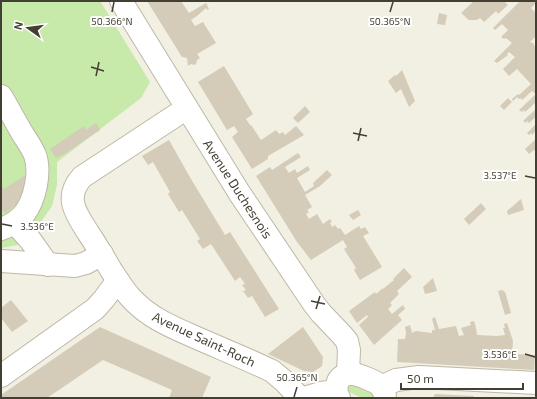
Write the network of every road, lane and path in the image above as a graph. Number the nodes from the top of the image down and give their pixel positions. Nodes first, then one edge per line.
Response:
1 (121, 1) edge
2 (1, 96) edge
3 (187, 108) junction
4 (8, 226) edge
5 (102, 254) junction
6 (1, 261) edge
7 (48, 265) junction
8 (118, 281) junction
9 (1, 376) edge
10 (536, 384) edge
11 (341, 388) edge
12 (383, 392) edge
13 (300, 398) edge
14 (304, 398) edge

1 - 3 street, Avenue Duchesnois
2 - 4 street
3 - 5 street, Avenue Saint-Roch
3 - 11 street, Avenue Duchesnois
4 - 7 street
5 - 7 street
5 - 8 street, Avenue Saint-Roch
6 - 7 street
8 - 9 street
8 - 13 street, Avenue Saint-Roch
10 - 12 street
11 - 12 street
11 - 14 street

